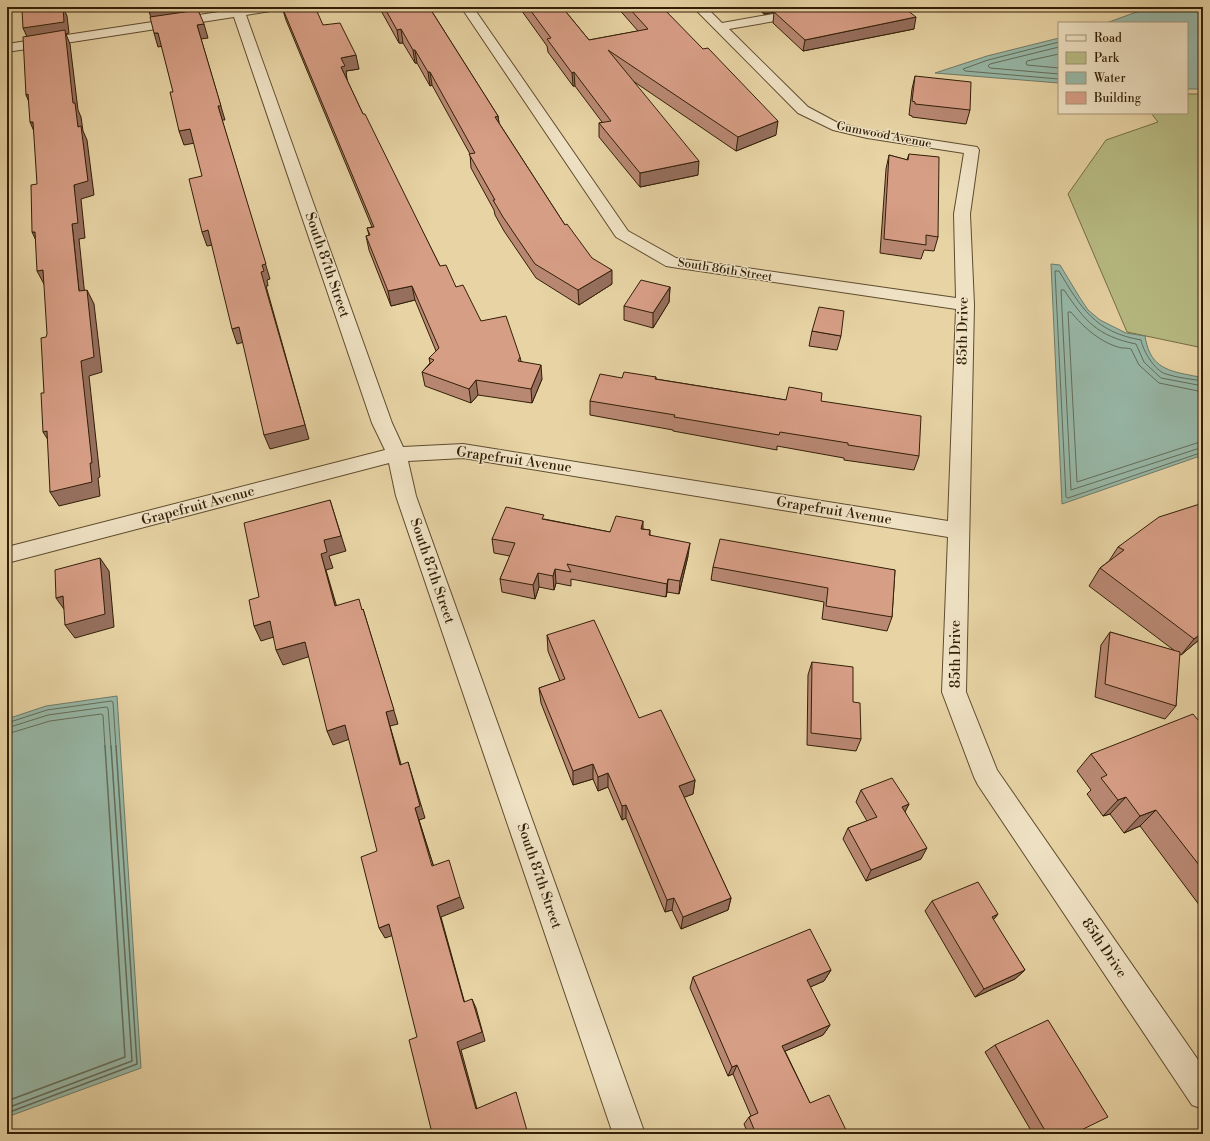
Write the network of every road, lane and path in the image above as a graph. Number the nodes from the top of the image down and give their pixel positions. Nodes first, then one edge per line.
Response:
1 (272, 7) edge
2 (466, 7) edge
3 (699, 7) edge
4 (833, 7) edge
5 (238, 10) edge
6 (721, 27) junction
7 (7, 48) edge
8 (962, 214) joint
9 (965, 305) junction
10 (397, 454) junction
11 (958, 531) junction
12 (7, 555) edge
13 (1203, 1094) edge
14 (629, 1134) edge

1 - 5 street
2 - 9 street, South 86th Street
3 - 6 street
4 - 6 street
5 - 7 street
5 - 10 street, South 87th Street
6 - 8 street, Gumwood Avenue
8 - 9 street, 85th Drive
9 - 11 street, 85th Drive
10 - 11 street, Grapefruit Avenue
10 - 12 street, Grapefruit Avenue
10 - 14 street, South 87th Street
11 - 13 street, 85th Drive

